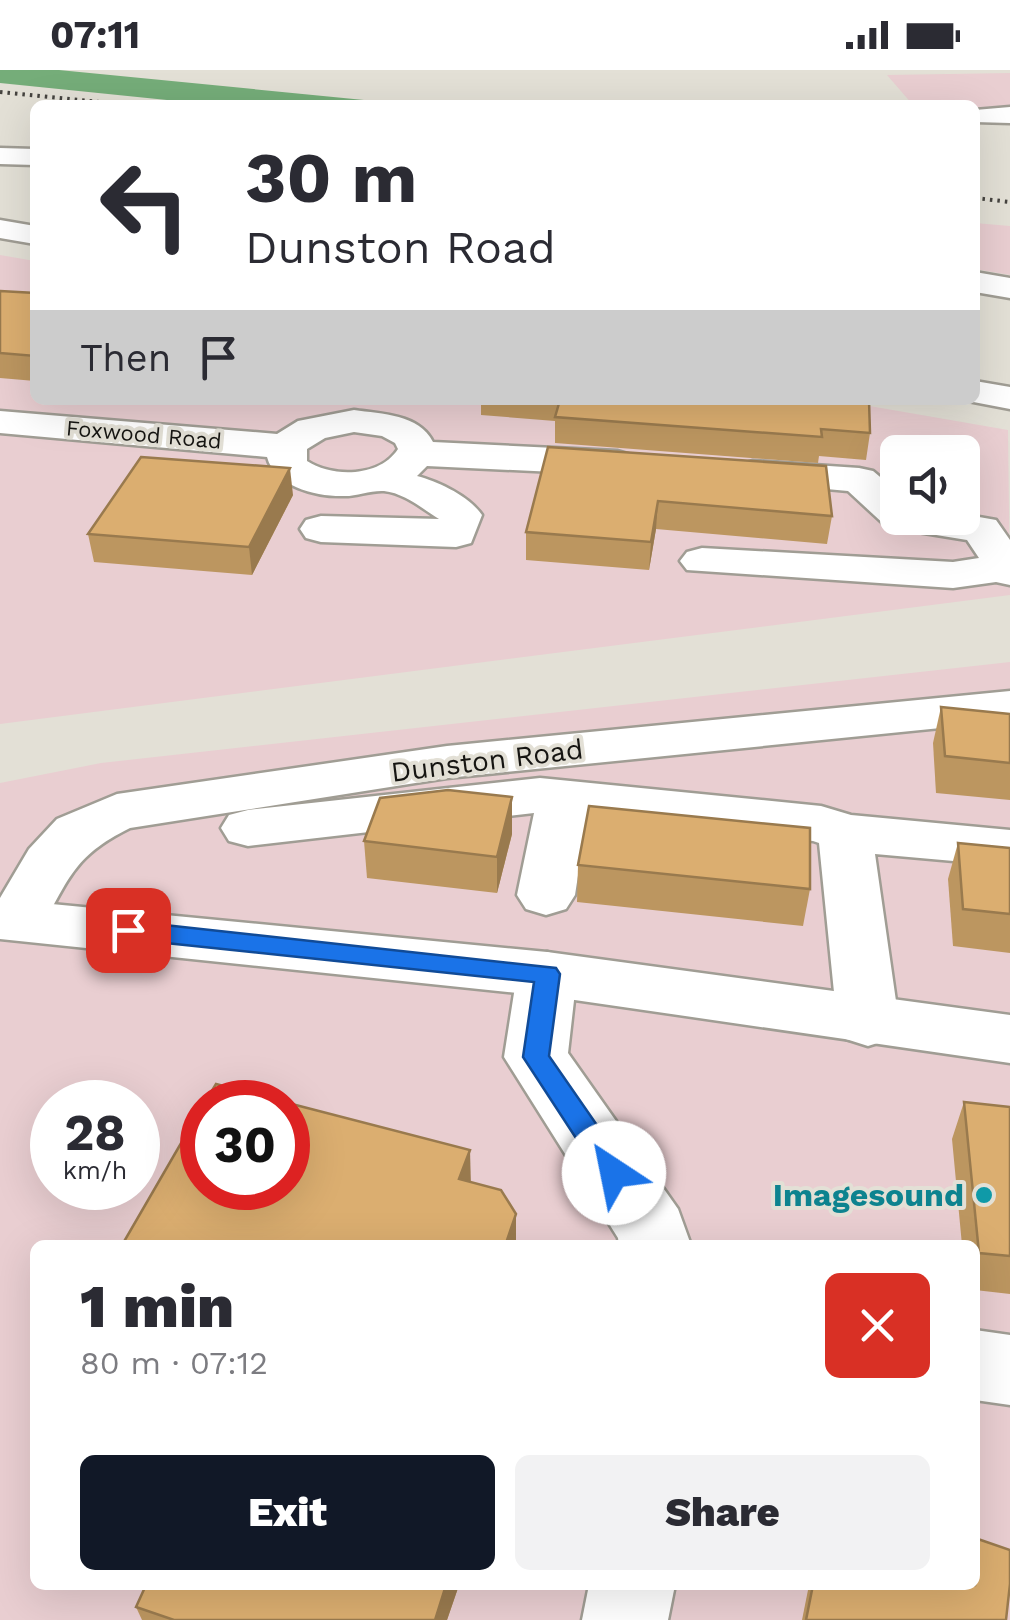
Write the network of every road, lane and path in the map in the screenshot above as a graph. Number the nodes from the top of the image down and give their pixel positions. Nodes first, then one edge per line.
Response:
1 (1010, 114) edge
2 (980, 116) dead end
3 (0, 156) edge
4 (30, 157) edge
5 (0, 204) edge
6 (30, 208) edge
7 (0, 229) edge
8 (30, 233) edge
9 (980, 283) edge
10 (1010, 288) edge
11 (980, 364) edge
12 (1010, 369) edge
13 (980, 393) edge
14 (1010, 398) edge
15 (386, 411) edge
16 (89, 428) junction
17 (6, 440) edge
18 (419, 454) junction
19 (64, 460) junction
20 (274, 460) junction
21 (664, 466) edge
22 (722, 470) edge
23 (386, 479) junction
24 (880, 498) edge
25 (980, 529) edge
26 (321, 530) dead end
27 (702, 561) dead end
28 (1008, 569) edge
29 (1010, 706) edge
30 (563, 798) junction
31 (210, 832) dead end
32 (845, 833) junction
33 (1010, 848) edge
34 (546, 895) dead end
35 (8, 919) edge
36 (547, 974) junction
37 (868, 1022) junction
38 (1010, 1039) edge
39 (655, 1240) edge
40 (980, 1366) edge
41 (1010, 1370) edge
42 (631, 1590) edge
43 (625, 1620) edge

1 - 2 main road
3 - 4 main road
5 - 6 main road
7 - 8 main road
9 - 10 main road
11 - 12 main road
13 - 14 main road
15 - 18 main road
15 - 20 main road
16 - 17 main road, Foxwood Road
16 - 19 main road
16 - 20 main road, Foxwood Road
17 - 19 main road
18 - 21 main road
18 - 23 main road
19 - 20 main road
20 - 23 main road
22 - 24 main road
23 - 26 main road
25 - 28 main road
27 - 28 main road
29 - 35 main road, Dunston Road
30 - 31 main road
30 - 32 main road
30 - 34 main road
32 - 33 main road
32 - 37 main road
35 - 36 main road, Dunston Road
36 - 37 main road, Dunston Road
36 - 39 main road
37 - 38 main road, Dunston Road
40 - 41 main road
42 - 43 main road

